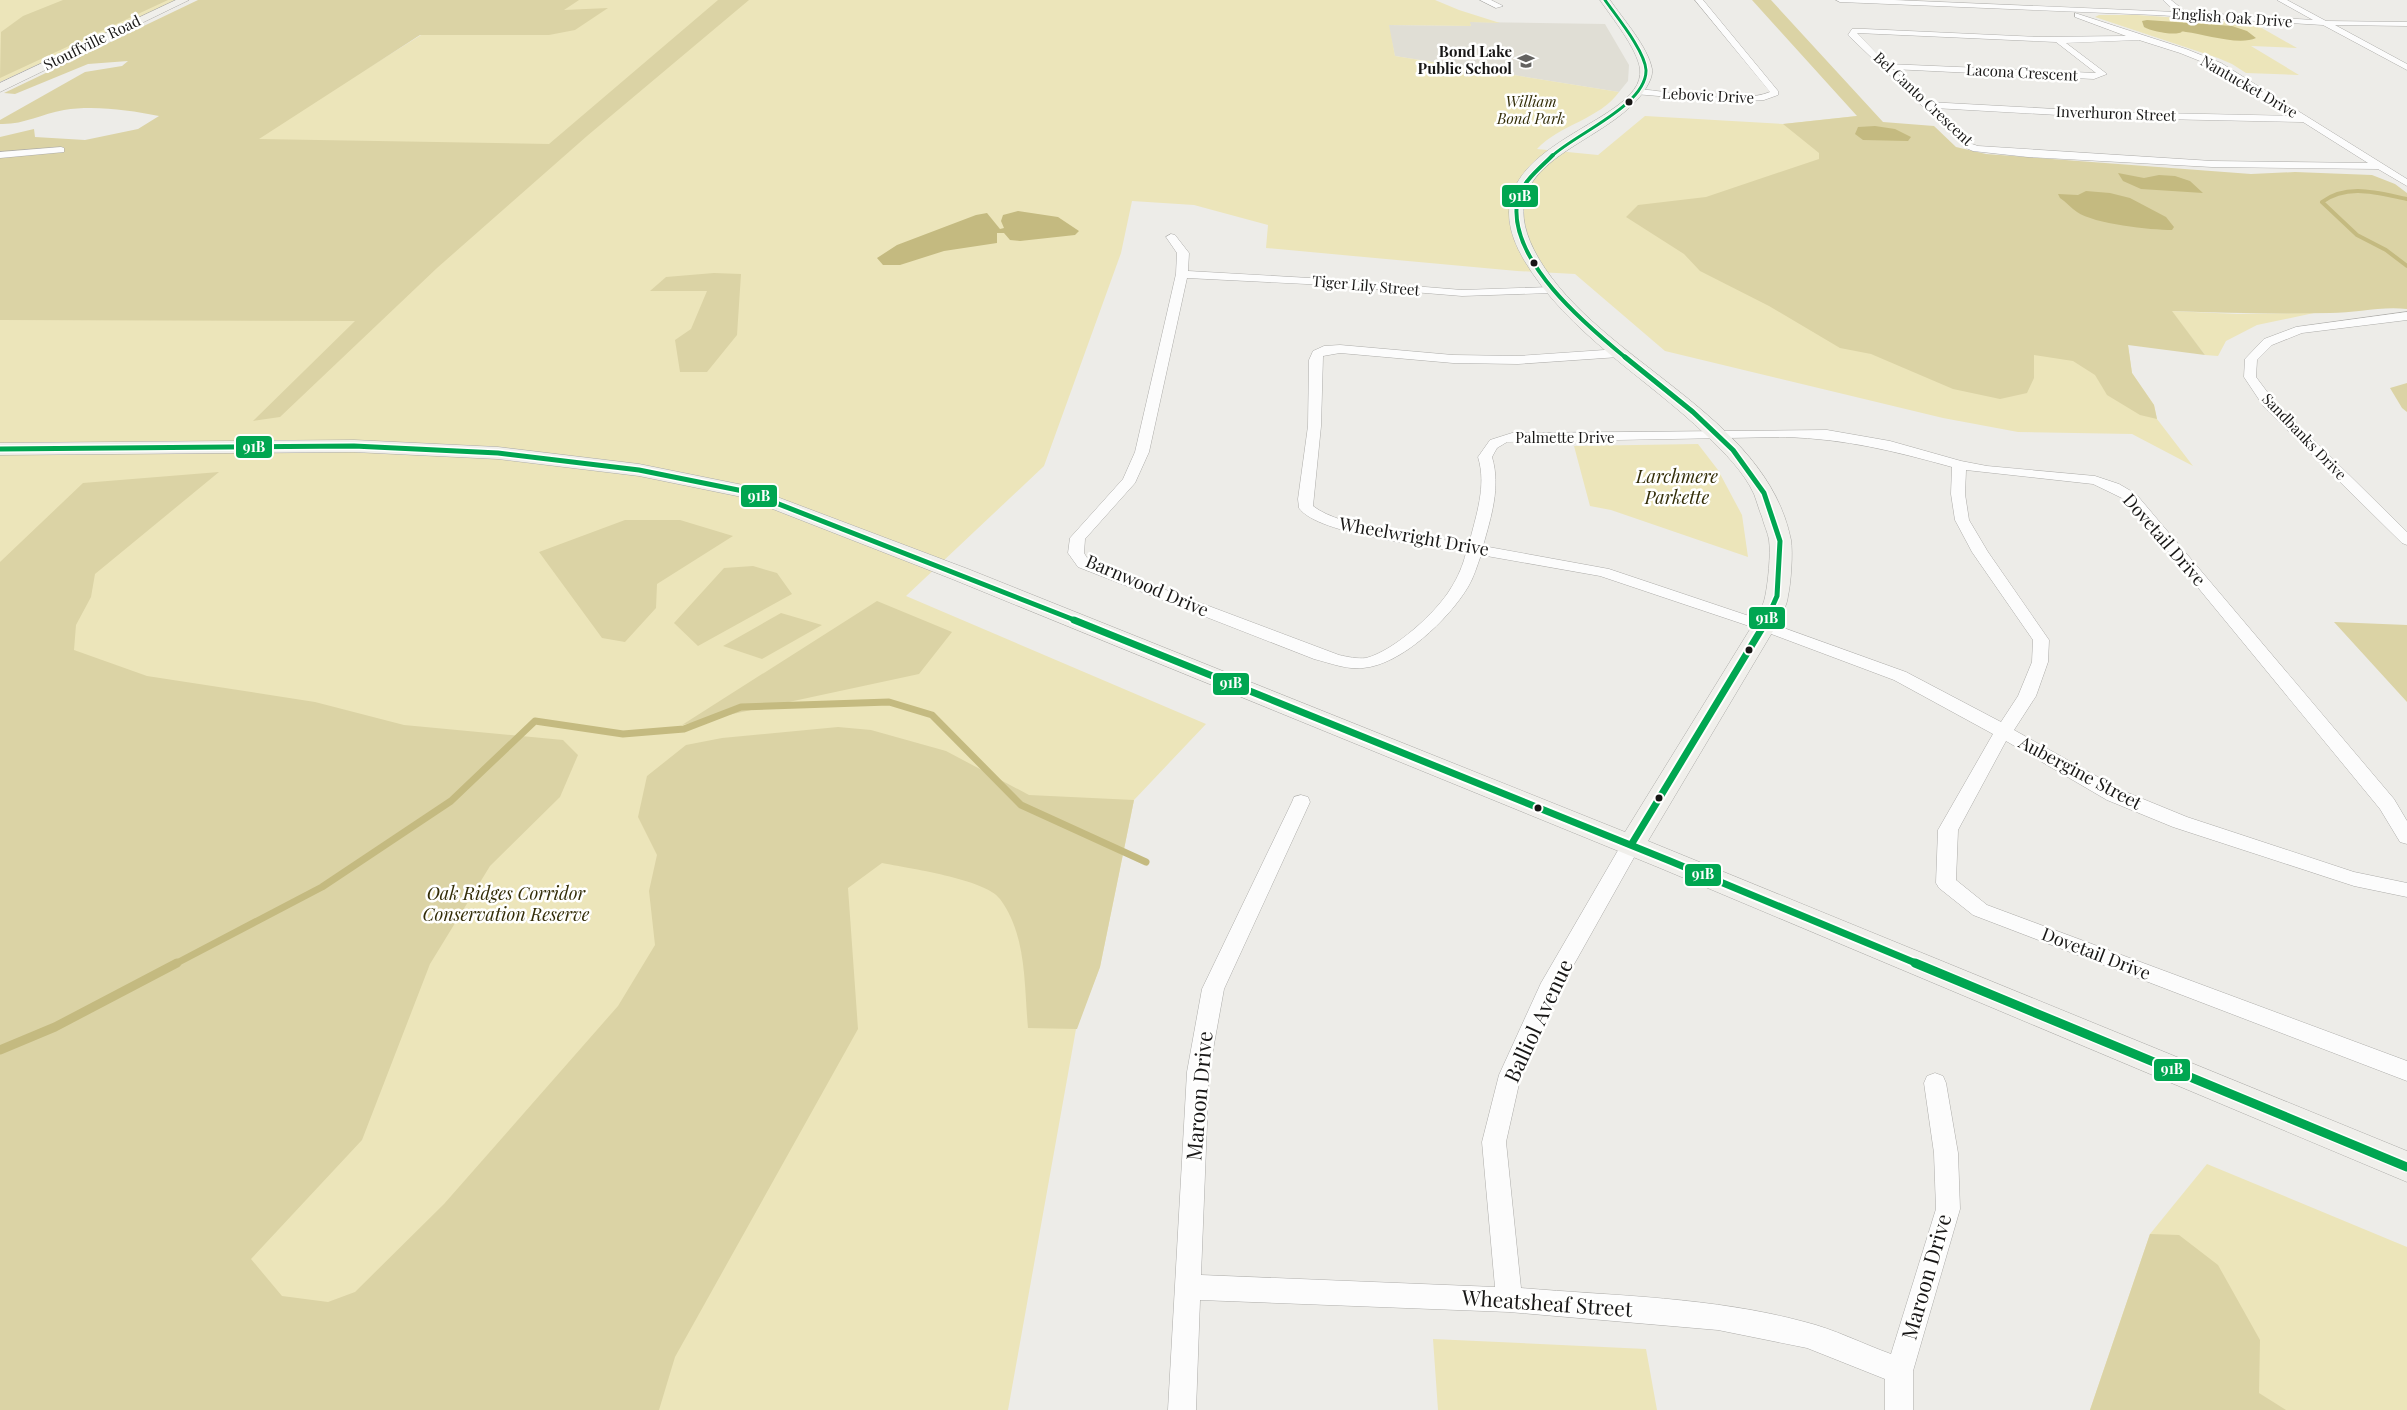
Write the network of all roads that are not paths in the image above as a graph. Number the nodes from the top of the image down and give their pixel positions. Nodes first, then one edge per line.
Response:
1 (184, 0) edge
2 (1484, 0) edge
3 (1605, 0) edge
4 (1699, 0) edge
5 (1840, 0) edge
6 (2054, 0) edge
7 (2167, 0) edge
8 (2281, 0) edge
9 (1942, 2) edge
10 (1499, 6) dead end
11 (2070, 10) junction
12 (2184, 15) junction
13 (2325, 23) junction
14 (2407, 24) edge
15 (2141, 38) junction
16 (2060, 41) junction
17 (1887, 66) junction
18 (2407, 66) edge
19 (0, 88) edge
20 (1638, 92) junction
21 (1927, 105) junction
22 (2304, 119) junction
23 (61, 150) dead end
24 (0, 155) edge
25 (2380, 166) junction
26 (2407, 183) edge
27 (1171, 237) dead end
28 (1182, 274) junction
29 (1550, 290) junction
30 (2407, 316) edge
31 (1619, 353) junction
32 (1720, 435) junction
33 (0, 449) edge
34 (1959, 465) junction
35 (2407, 540) edge
36 (1474, 548) junction
37 (1764, 626) junction
38 (2002, 732) junction
39 (1301, 802) dead end
40 (2407, 837) edge
41 (1631, 845) junction
42 (2407, 890) edge
43 (2407, 1071) edge
44 (1935, 1083) dead end
45 (2407, 1167) edge
46 (1188, 1287) junction
47 (1509, 1300) junction
48 (1899, 1371) junction
49 (1182, 1410) edge
50 (1899, 1410) edge

1 - 19 main road, Stouffville Road
2 - 10 street
3 - 20 main road
4 - 20 street, Lebovic Drive
5 - 9 street, English Oak Drive
6 - 11 street, Nantucket Drive
7 - 12 street
8 - 13 street
9 - 11 street, English Oak Drive
11 - 12 street, English Oak Drive
11 - 15 street, Nantucket Drive
12 - 13 street, English Oak Drive
13 - 14 street, English Oak Drive
13 - 18 street
15 - 16 street, Bel Canto Crescent
15 - 22 street, Nantucket Drive
16 - 17 street, Bel Canto Crescent
16 - 17 street, Lacona Crescent
17 - 21 street, Bel Canto Crescent
20 - 29 main road
21 - 22 street, Inverhuron Street
21 - 25 street, Bel Canto Crescent
22 - 25 street, Nantucket Drive
23 - 24 street
25 - 26 street, Nantucket Drive
27 - 28 street, Barnwood Drive
28 - 29 street, Tiger Lily Street
28 - 36 street, Barnwood Drive
29 - 31 main road
30 - 35 street, Sandbanks Drive
31 - 32 main road
31 - 36 street, Wheelwright Drive
32 - 34 street, Dovetail Drive
32 - 36 street, Palmette Drive
32 - 37 main road
33 - 41 main road
34 - 38 street
34 - 40 street, Dovetail Drive
36 - 37 street, Wheelwright Drive
37 - 38 street, Aubergine Street
37 - 41 main road
38 - 42 street, Aubergine Street
38 - 43 street, Dovetail Drive
39 - 46 street, Maroon Drive
41 - 45 main road
41 - 47 street, Balliol Avenue
44 - 48 street, Maroon Drive
46 - 47 street, Wheatsheaf Street
46 - 49 street, Maroon Drive
47 - 48 street, Wheatsheaf Street
48 - 50 street, Maroon Drive

